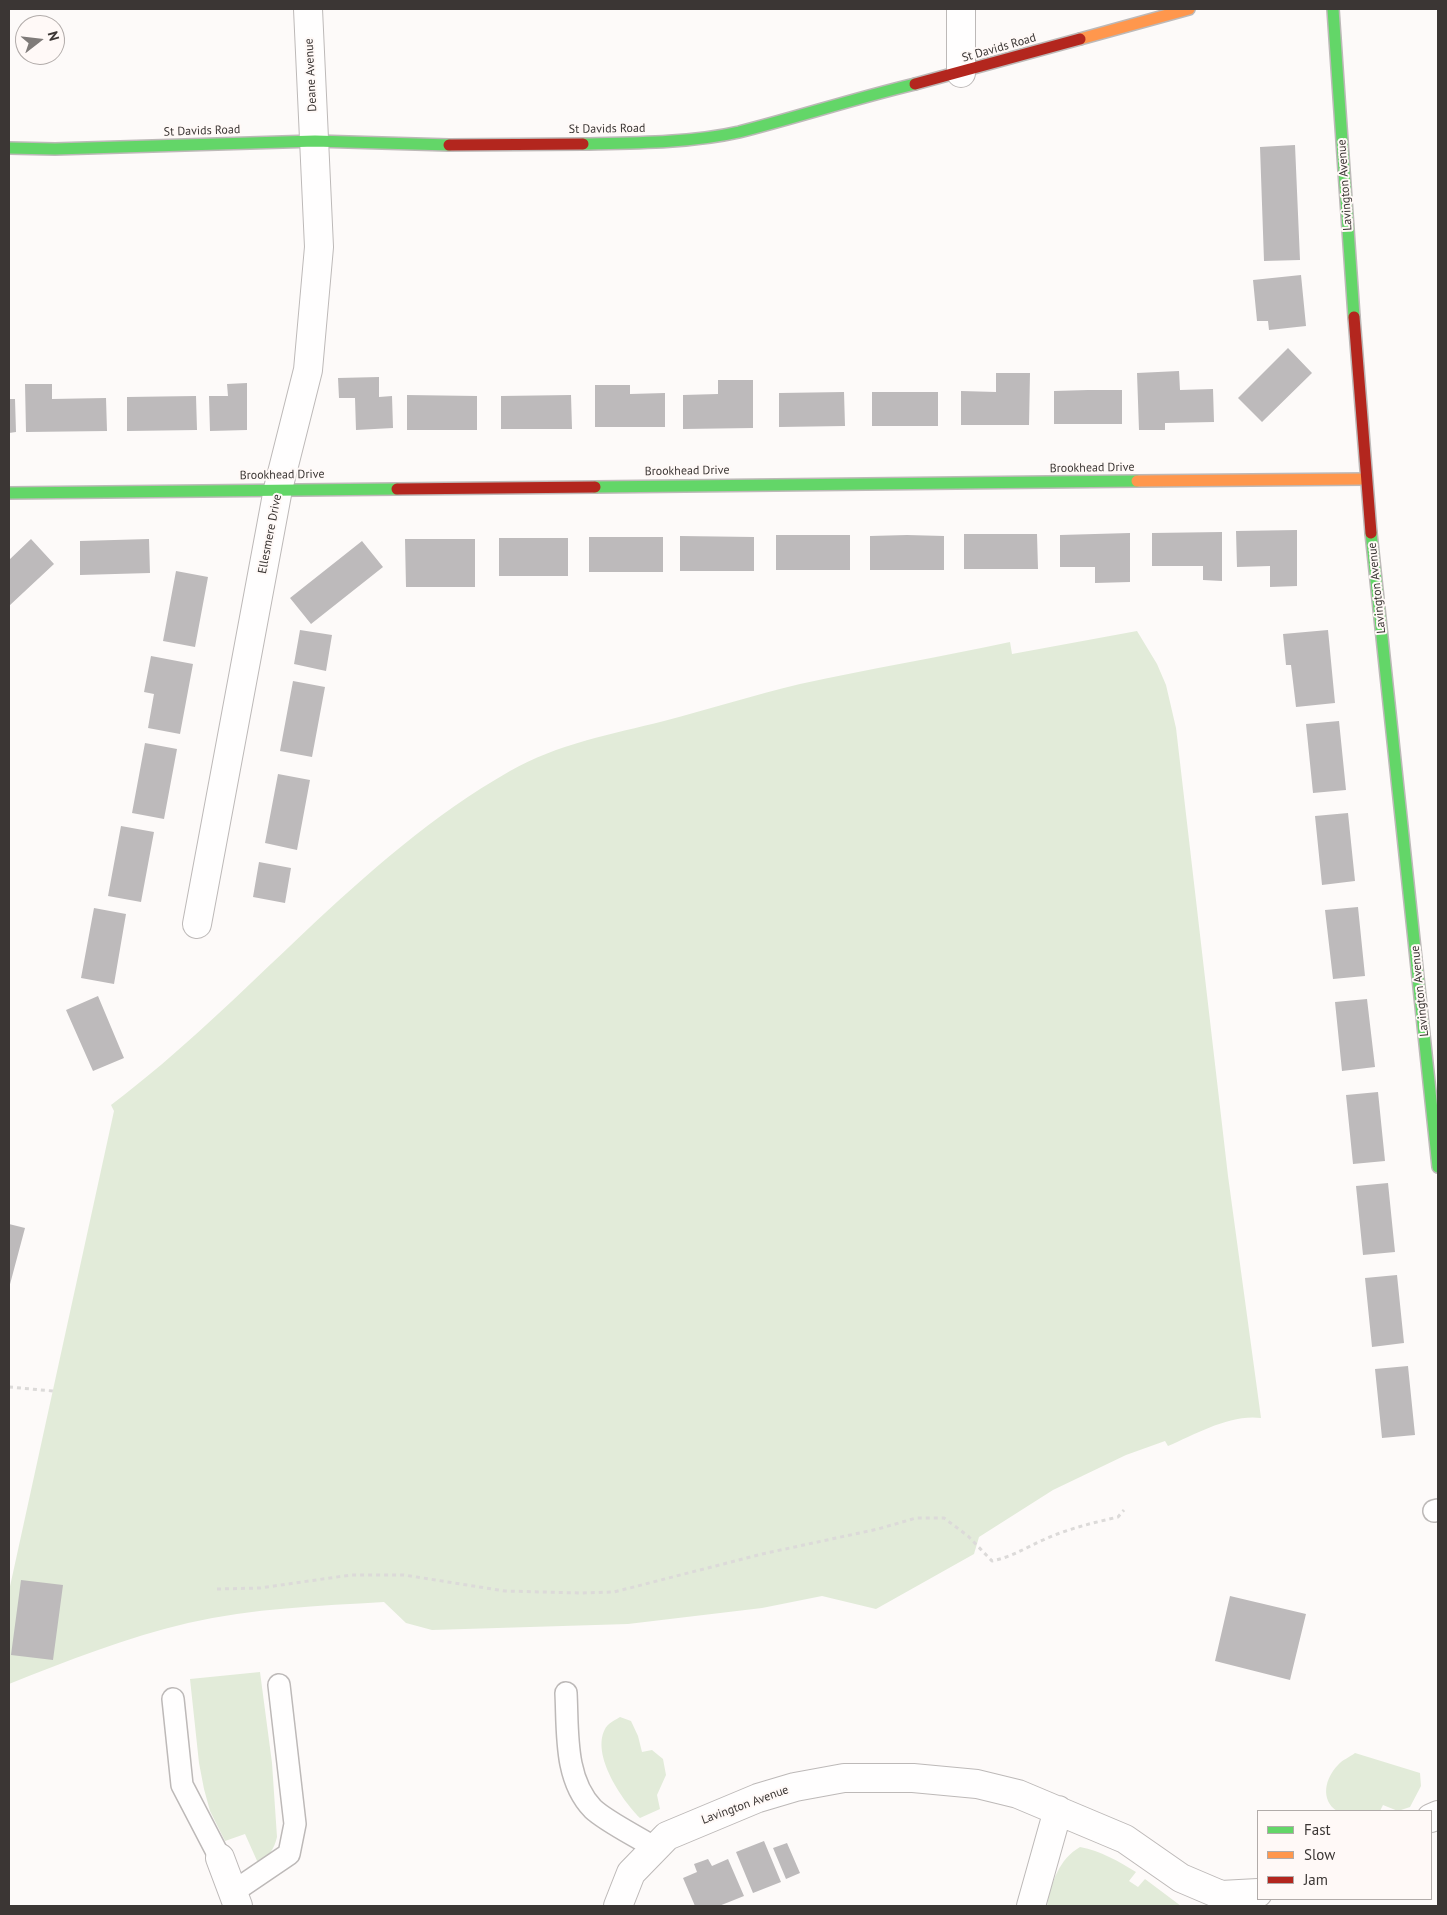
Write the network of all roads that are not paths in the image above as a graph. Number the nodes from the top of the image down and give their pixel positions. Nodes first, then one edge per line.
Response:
1 (308, 9) edge
2 (960, 9) edge
3 (1189, 9) edge
4 (1333, 9) edge
5 (961, 73) junction
6 (315, 141) junction
7 (9, 148) edge
8 (1365, 479) junction
9 (278, 489) junction
10 (9, 493) edge
11 (197, 924) dead end
12 (1438, 1166) edge
13 (279, 1685) dead end
14 (566, 1693) dead end
15 (173, 1699) dead end
16 (1058, 1810) junction
17 (655, 1848) junction
18 (220, 1858) joint
19 (1257, 1893) edge
20 (235, 1899) edge
21 (618, 1906) edge
22 (1031, 1906) edge

1 - 6 street, Deane Avenue
2 - 5 street
3 - 5 street, St Davids Road
4 - 8 street, Lavington Avenue
5 - 6 street, St Davids Road
6 - 7 street, St Davids Road
6 - 9 street, Ellesmere Drive
8 - 9 street, Brookhead Drive
8 - 12 street, Lavington Avenue
9 - 10 street, Brookhead Drive
9 - 11 street, Ellesmere Drive
13 - 20 lane
14 - 17 lane
15 - 18 lane
16 - 17 street, Lavington Avenue
16 - 19 street, Lavington Avenue
16 - 22 street
17 - 21 street, Lavington Avenue
18 - 20 street

